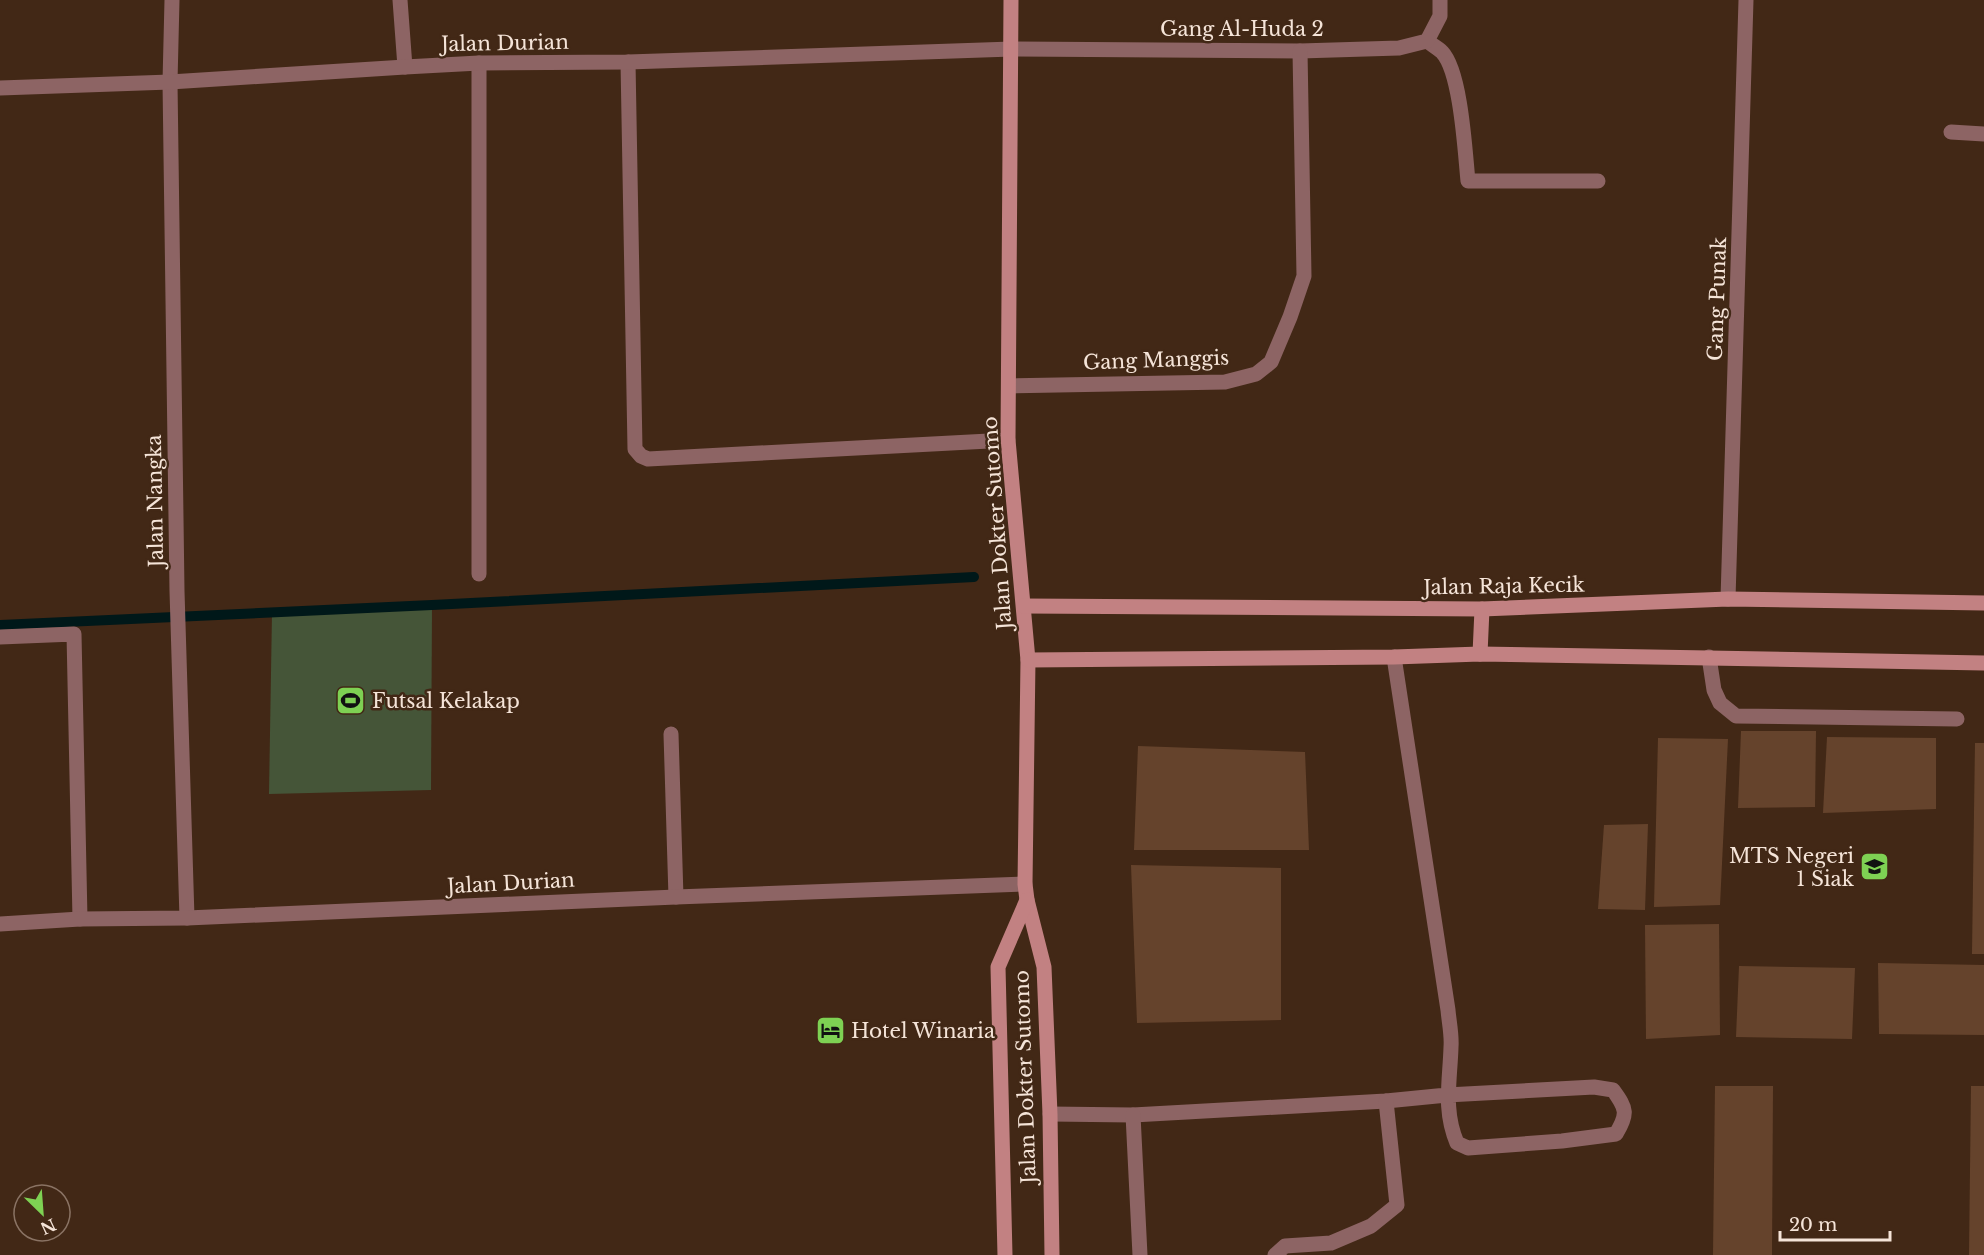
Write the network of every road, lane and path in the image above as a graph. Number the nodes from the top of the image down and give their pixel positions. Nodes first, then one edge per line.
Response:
1 (172, 0) edge
2 (400, 0) edge
3 (1011, 0) edge
4 (1440, 0) edge
5 (1746, 0) edge
6 (1427, 41) junction
7 (1012, 49) junction
8 (1300, 51) junction
9 (628, 62) junction
10 (479, 63) junction
11 (405, 66) junction
12 (170, 82) junction
13 (0, 88) edge
14 (1951, 132) dead end
15 (1984, 134) edge
16 (1598, 181) dead end
17 (1009, 386) junction
18 (1008, 440) junction
19 (479, 574) dead end
20 (1728, 599) junction
21 (1984, 603) edge
22 (1024, 606) junction
23 (1482, 609) junction
24 (0, 637) edge
25 (1480, 654) junction
26 (1394, 657) junction
27 (1709, 657) junction
28 (1028, 660) junction
29 (1984, 663) edge
30 (1957, 719) dead end
31 (671, 734) dead end
32 (1025, 884) junction
33 (676, 897) junction
34 (1027, 900) junction
35 (187, 918) junction
36 (80, 919) junction
37 (0, 924) edge
38 (1447, 1095) junction
39 (1386, 1101) junction
40 (1050, 1114) junction
41 (1133, 1114) junction
42 (1005, 1255) edge
43 (1052, 1255) edge
44 (1140, 1255) edge
45 (1275, 1255) edge

1 - 12 street, Jalan Nangka
2 - 11 street
3 - 7 main road, Jalan Dokter Sutomo
4 - 6 street
5 - 20 street, Gang Punak
6 - 8 street, Gang Al-Huda 2
6 - 16 street
7 - 8 street, Gang Al-Huda 2
7 - 9 street, Jalan Durian
7 - 17 main road, Jalan Dokter Sutomo
8 - 17 street, Gang Manggis
9 - 10 street, Jalan Durian
9 - 18 street
10 - 11 street, Jalan Durian
10 - 19 street
11 - 12 street, Jalan Durian
12 - 13 street, Jalan Durian
12 - 35 street, Jalan Nangka
14 - 15 street
17 - 18 main road, Jalan Dokter Sutomo
18 - 22 main road, Jalan Dokter Sutomo
20 - 21 main road, Jalan Raja Kecik
20 - 23 main road, Jalan Raja Kecik
22 - 23 main road, Jalan Raja Kecik
22 - 28 main road, Jalan Dokter Sutomo
23 - 25 main road
24 - 36 street
25 - 26 main road
25 - 27 main road
26 - 28 main road
26 - 38 street
27 - 29 main road
27 - 30 street
28 - 32 main road, Jalan Dokter Sutomo
31 - 33 street
32 - 33 street, Jalan Durian
32 - 34 main road, Jalan Dokter Sutomo
33 - 35 street, Jalan Durian
34 - 40 main road, Jalan Dokter Sutomo
34 - 42 main road, Jalan Dokter Sutomo
35 - 36 street, Jalan Durian
36 - 37 street, Jalan Durian
38 - 38 street
38 - 39 street
39 - 41 street
39 - 45 street
40 - 41 street
40 - 43 main road, Jalan Dokter Sutomo
41 - 44 street

